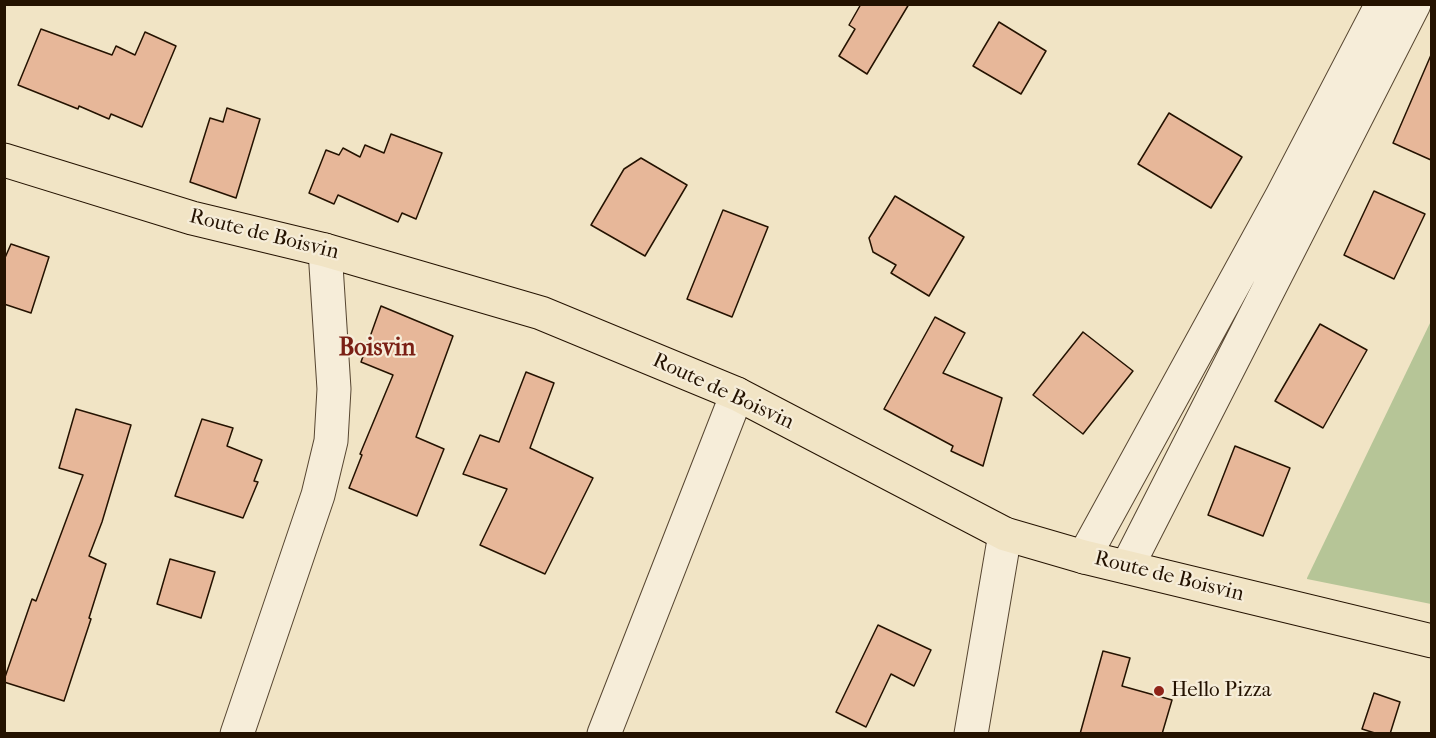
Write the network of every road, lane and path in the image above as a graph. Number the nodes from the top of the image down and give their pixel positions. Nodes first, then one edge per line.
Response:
1 (1382, 4) edge
2 (1414, 4) edge
3 (4, 160) edge
4 (325, 250) junction
5 (737, 394) junction
6 (1005, 534) junction
7 (1084, 557) junction
8 (1127, 567) junction
9 (1431, 641) edge
10 (237, 734) edge
11 (604, 734) edge
12 (971, 734) edge

1 - 7 street
2 - 8 street
3 - 4 main road, Route de Boisvin
4 - 5 main road, Route de Boisvin
4 - 10 street
5 - 6 main road, Route de Boisvin
5 - 11 street
6 - 7 main road, Route de Boisvin
6 - 12 street
7 - 8 main road, Route de Boisvin
8 - 9 main road, Route de Boisvin

